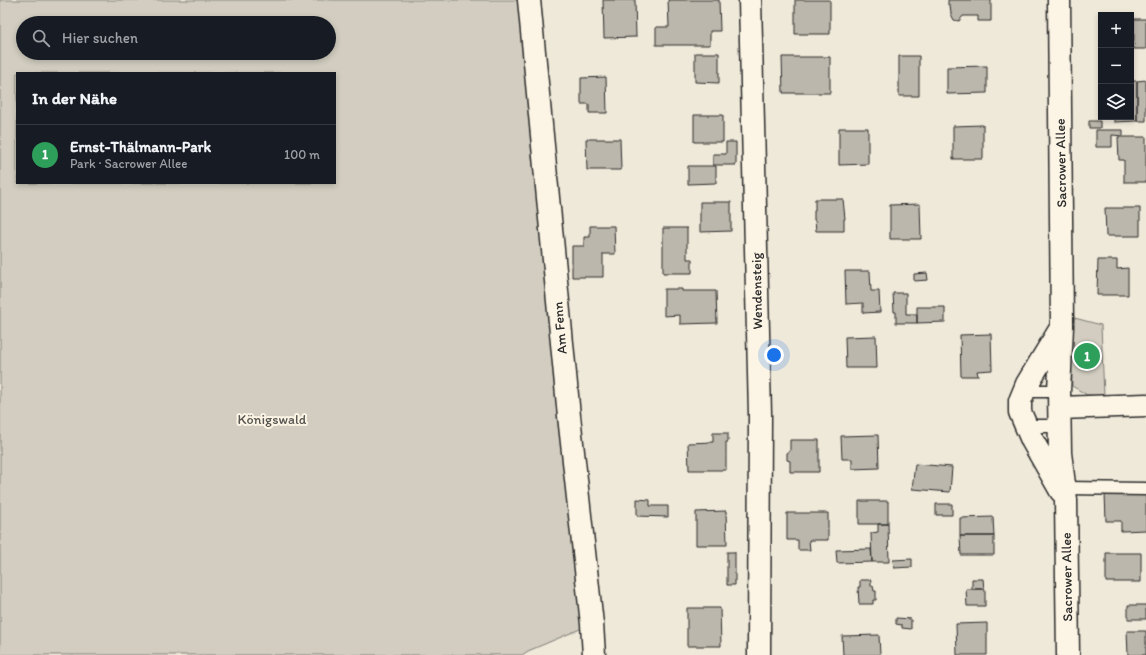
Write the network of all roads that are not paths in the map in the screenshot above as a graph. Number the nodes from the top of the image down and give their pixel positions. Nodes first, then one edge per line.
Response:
1 (529, 0) edge
2 (750, 0) edge
3 (1059, 0) edge
4 (1062, 326) junction
5 (1024, 391) junction
6 (1146, 405) edge
7 (1060, 408) junction
8 (1025, 426) junction
9 (1146, 489) edge
10 (1066, 494) junction
11 (594, 655) edge
12 (759, 655) edge
13 (1068, 655) edge

1 - 11 street, Am Fenn
2 - 12 street, Wendensteig
3 - 4 street, Sacrower Allee
4 - 5 street, Sacrower Allee
4 - 7 street, Sacrower Allee
5 - 7 lane
5 - 8 street, Sacrower Allee
6 - 7 street
7 - 8 lane
7 - 10 street, Sacrower Allee
8 - 10 street, Sacrower Allee
9 - 10 lane
10 - 13 street, Sacrower Allee

